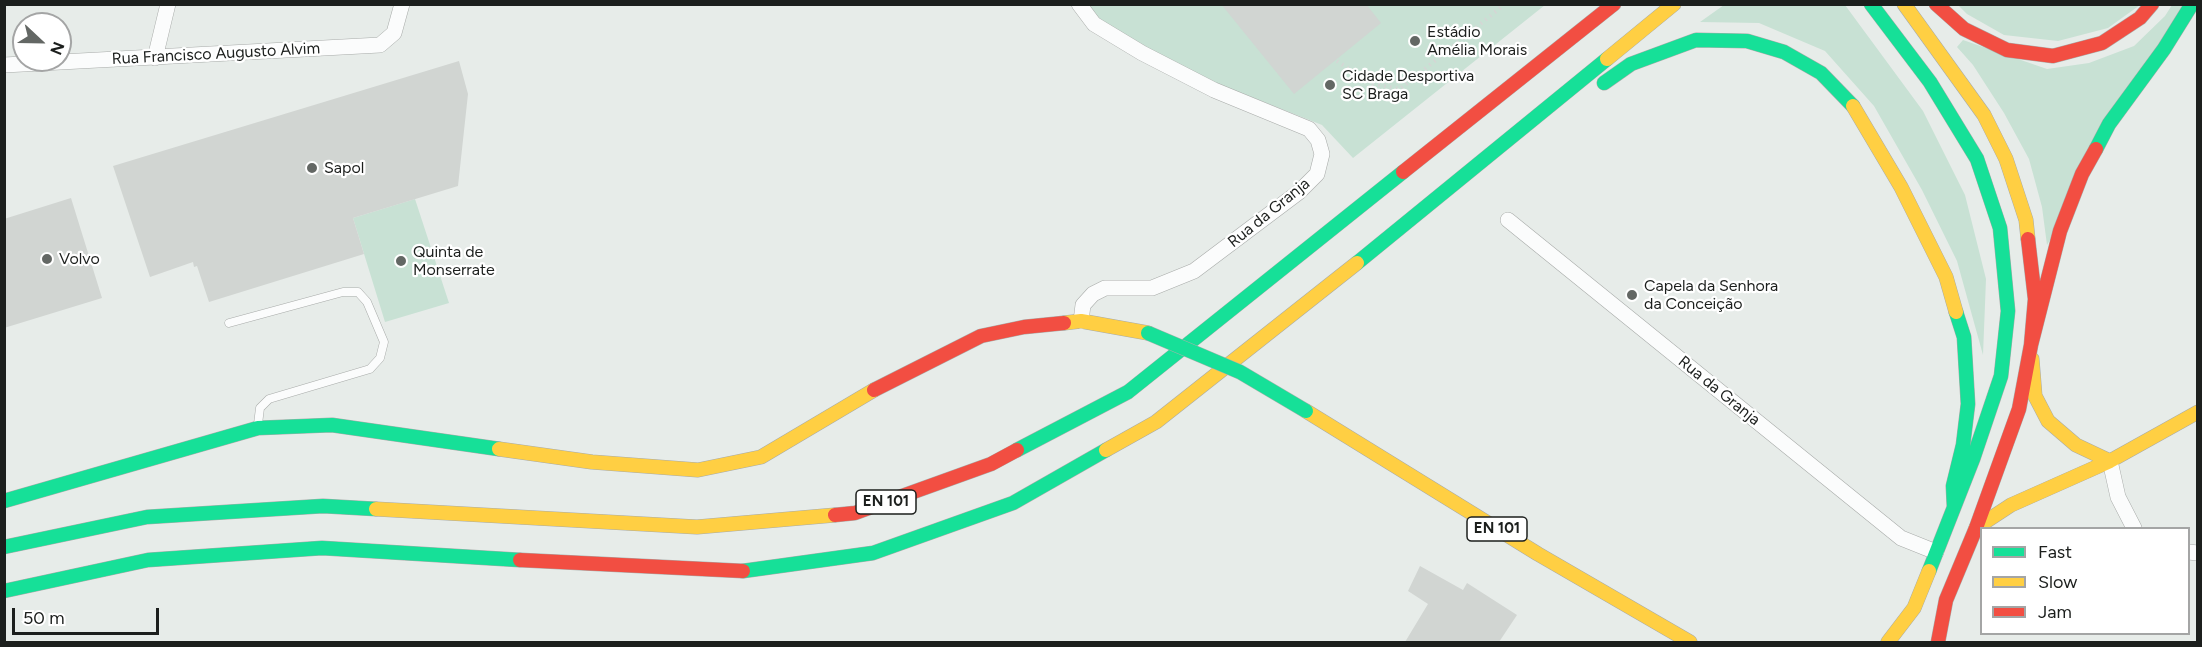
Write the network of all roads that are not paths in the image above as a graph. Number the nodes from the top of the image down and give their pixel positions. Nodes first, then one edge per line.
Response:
1 (168, 4) edge
2 (402, 4) edge
3 (1079, 4) edge
4 (1614, 4) edge
5 (1674, 4) edge
6 (1871, 4) edge
7 (1904, 4) edge
8 (1936, 4) edge
9 (2152, 4) edge
10 (2192, 4) edge
11 (155, 58) junction
12 (4, 65) edge
13 (1508, 220) dead end
14 (1403, 227) junction
15 (1081, 321) junction
16 (229, 323) dead end
17 (2031, 345) junction
18 (2198, 411) edge
19 (258, 428) junction
20 (2110, 461) junction
21 (4, 501) edge
22 (1954, 507) junction
23 (2133, 527) edge
24 (1976, 528) junction
25 (4, 547) edge
26 (1936, 552) junction
27 (4, 591) edge
28 (1690, 642) edge
29 (1888, 642) edge
30 (1938, 642) edge

1 - 11 street
2 - 11 street, Rua Francisco Augusto Alvim
3 - 15 street, Rua da Granja
4 - 25 main road, EN 101
5 - 14 main road, EN 101
6 - 22 main road
7 - 17 main road
8 - 9 main road
10 - 17 main road
11 - 12 street, Rua Francisco Augusto Alvim
13 - 26 street, Rua da Granja
14 - 22 main road
14 - 27 main road, EN 101
15 - 19 main road, EN 101
15 - 28 main road, EN 101, bridge
16 - 19 lane
17 - 20 main road
17 - 24 main road
18 - 20 main road
19 - 21 main road, EN 101
20 - 23 street
20 - 24 main road
22 - 26 main road
24 - 30 main road
26 - 29 main road

